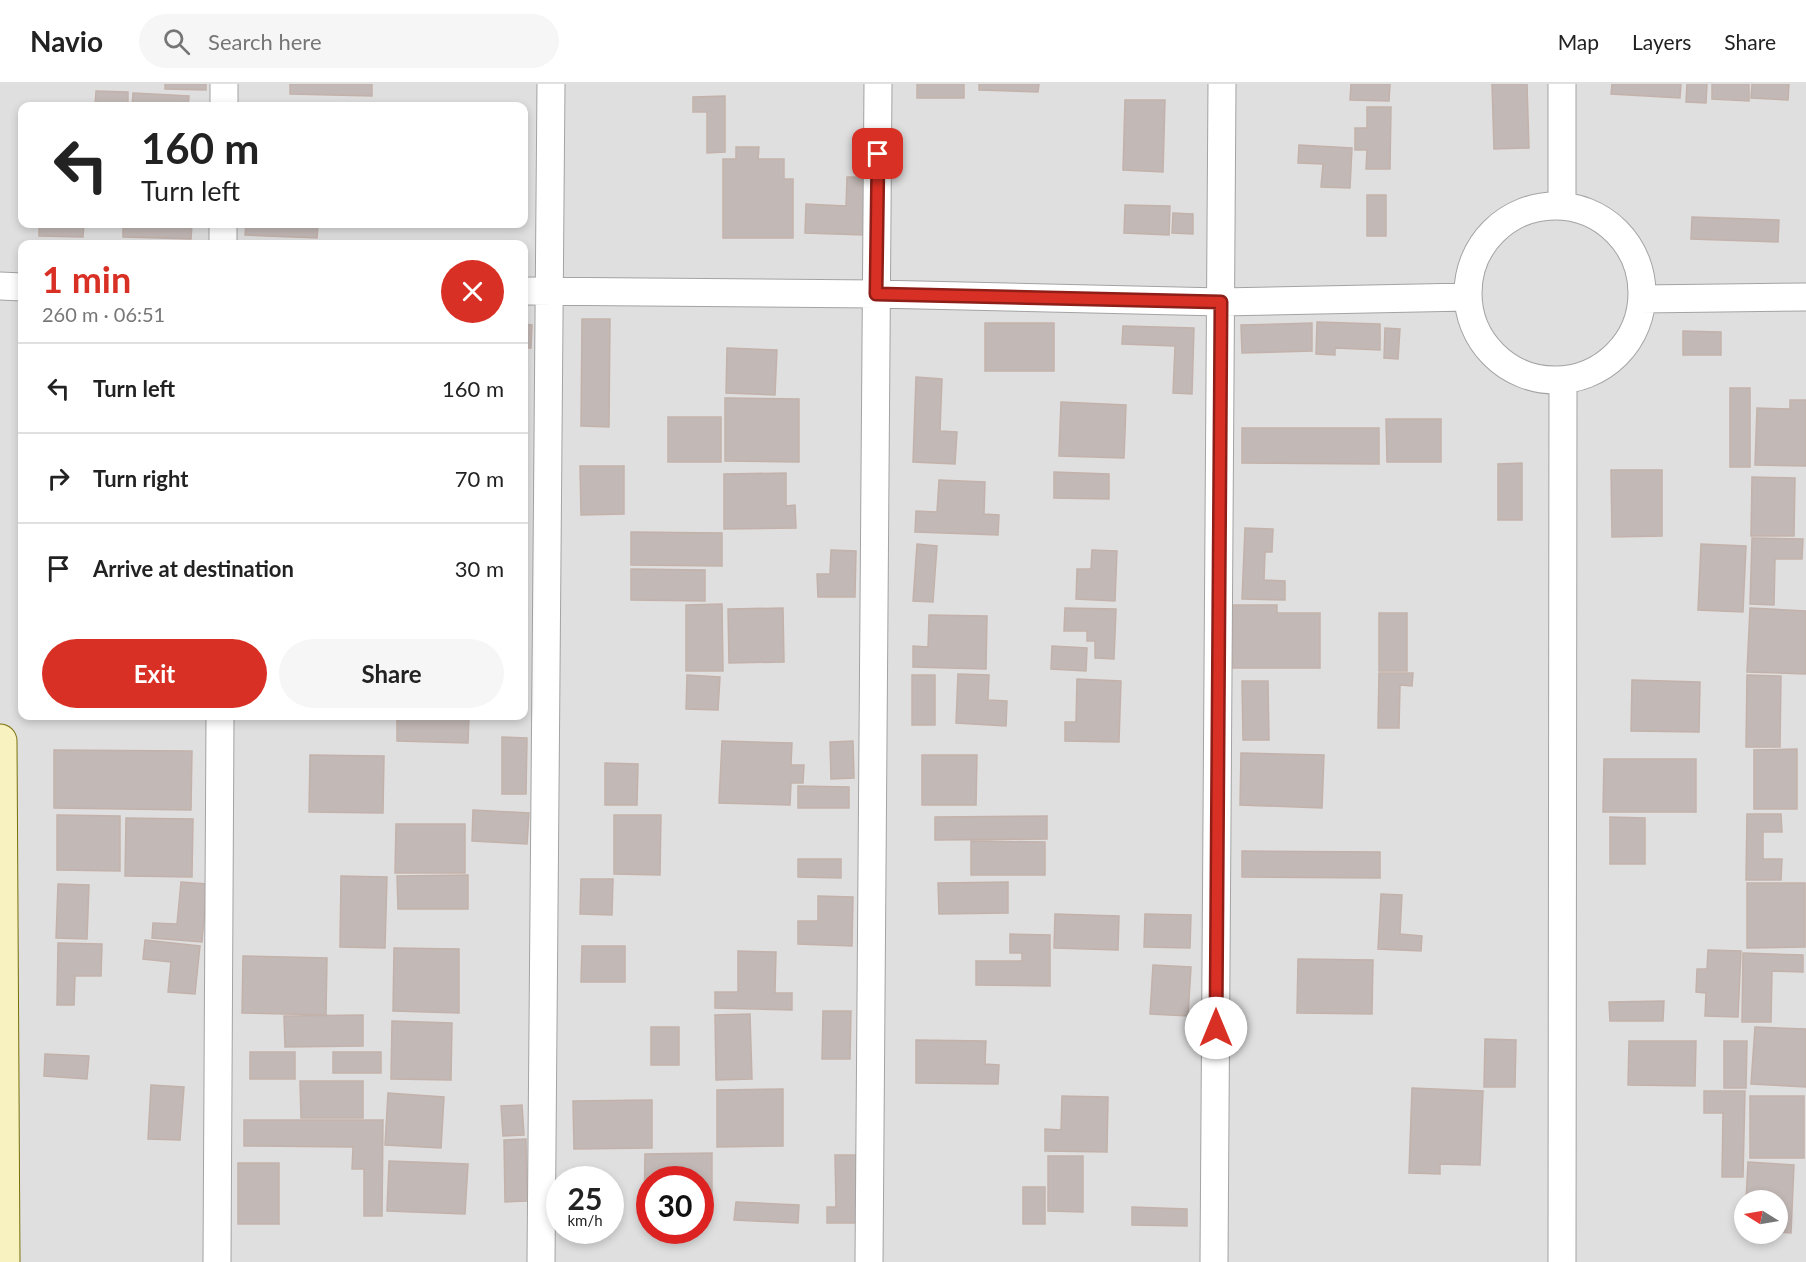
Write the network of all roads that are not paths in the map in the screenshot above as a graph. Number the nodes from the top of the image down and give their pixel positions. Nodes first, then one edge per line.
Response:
1 (224, 84) edge
2 (550, 84) edge
3 (878, 84) edge
4 (1222, 84) edge
5 (1562, 84) edge
6 (224, 102) edge
7 (1562, 206) junction
8 (0, 286) edge
9 (18, 287) edge
10 (536, 291) edge
11 (876, 294) junction
12 (1468, 297) junction
13 (1806, 297) edge
14 (1642, 299) junction
15 (1221, 302) junction
16 (1563, 380) junction
17 (220, 720) edge
18 (0, 741) edge
19 (3, 1262) edge
20 (217, 1262) edge
21 (541, 1262) edge
22 (869, 1262) edge
23 (1214, 1262) edge
24 (1562, 1262) edge

1 - 6 street
2 - 10 street
3 - 11 street
4 - 15 street
5 - 7 street
7 - 12 street
7 - 14 street
8 - 9 street
10 - 11 street
10 - 21 street
11 - 15 street
11 - 22 street
12 - 15 street
12 - 16 street
13 - 14 street
14 - 16 street
15 - 23 street
16 - 24 street
17 - 20 street
18 - 19 street

